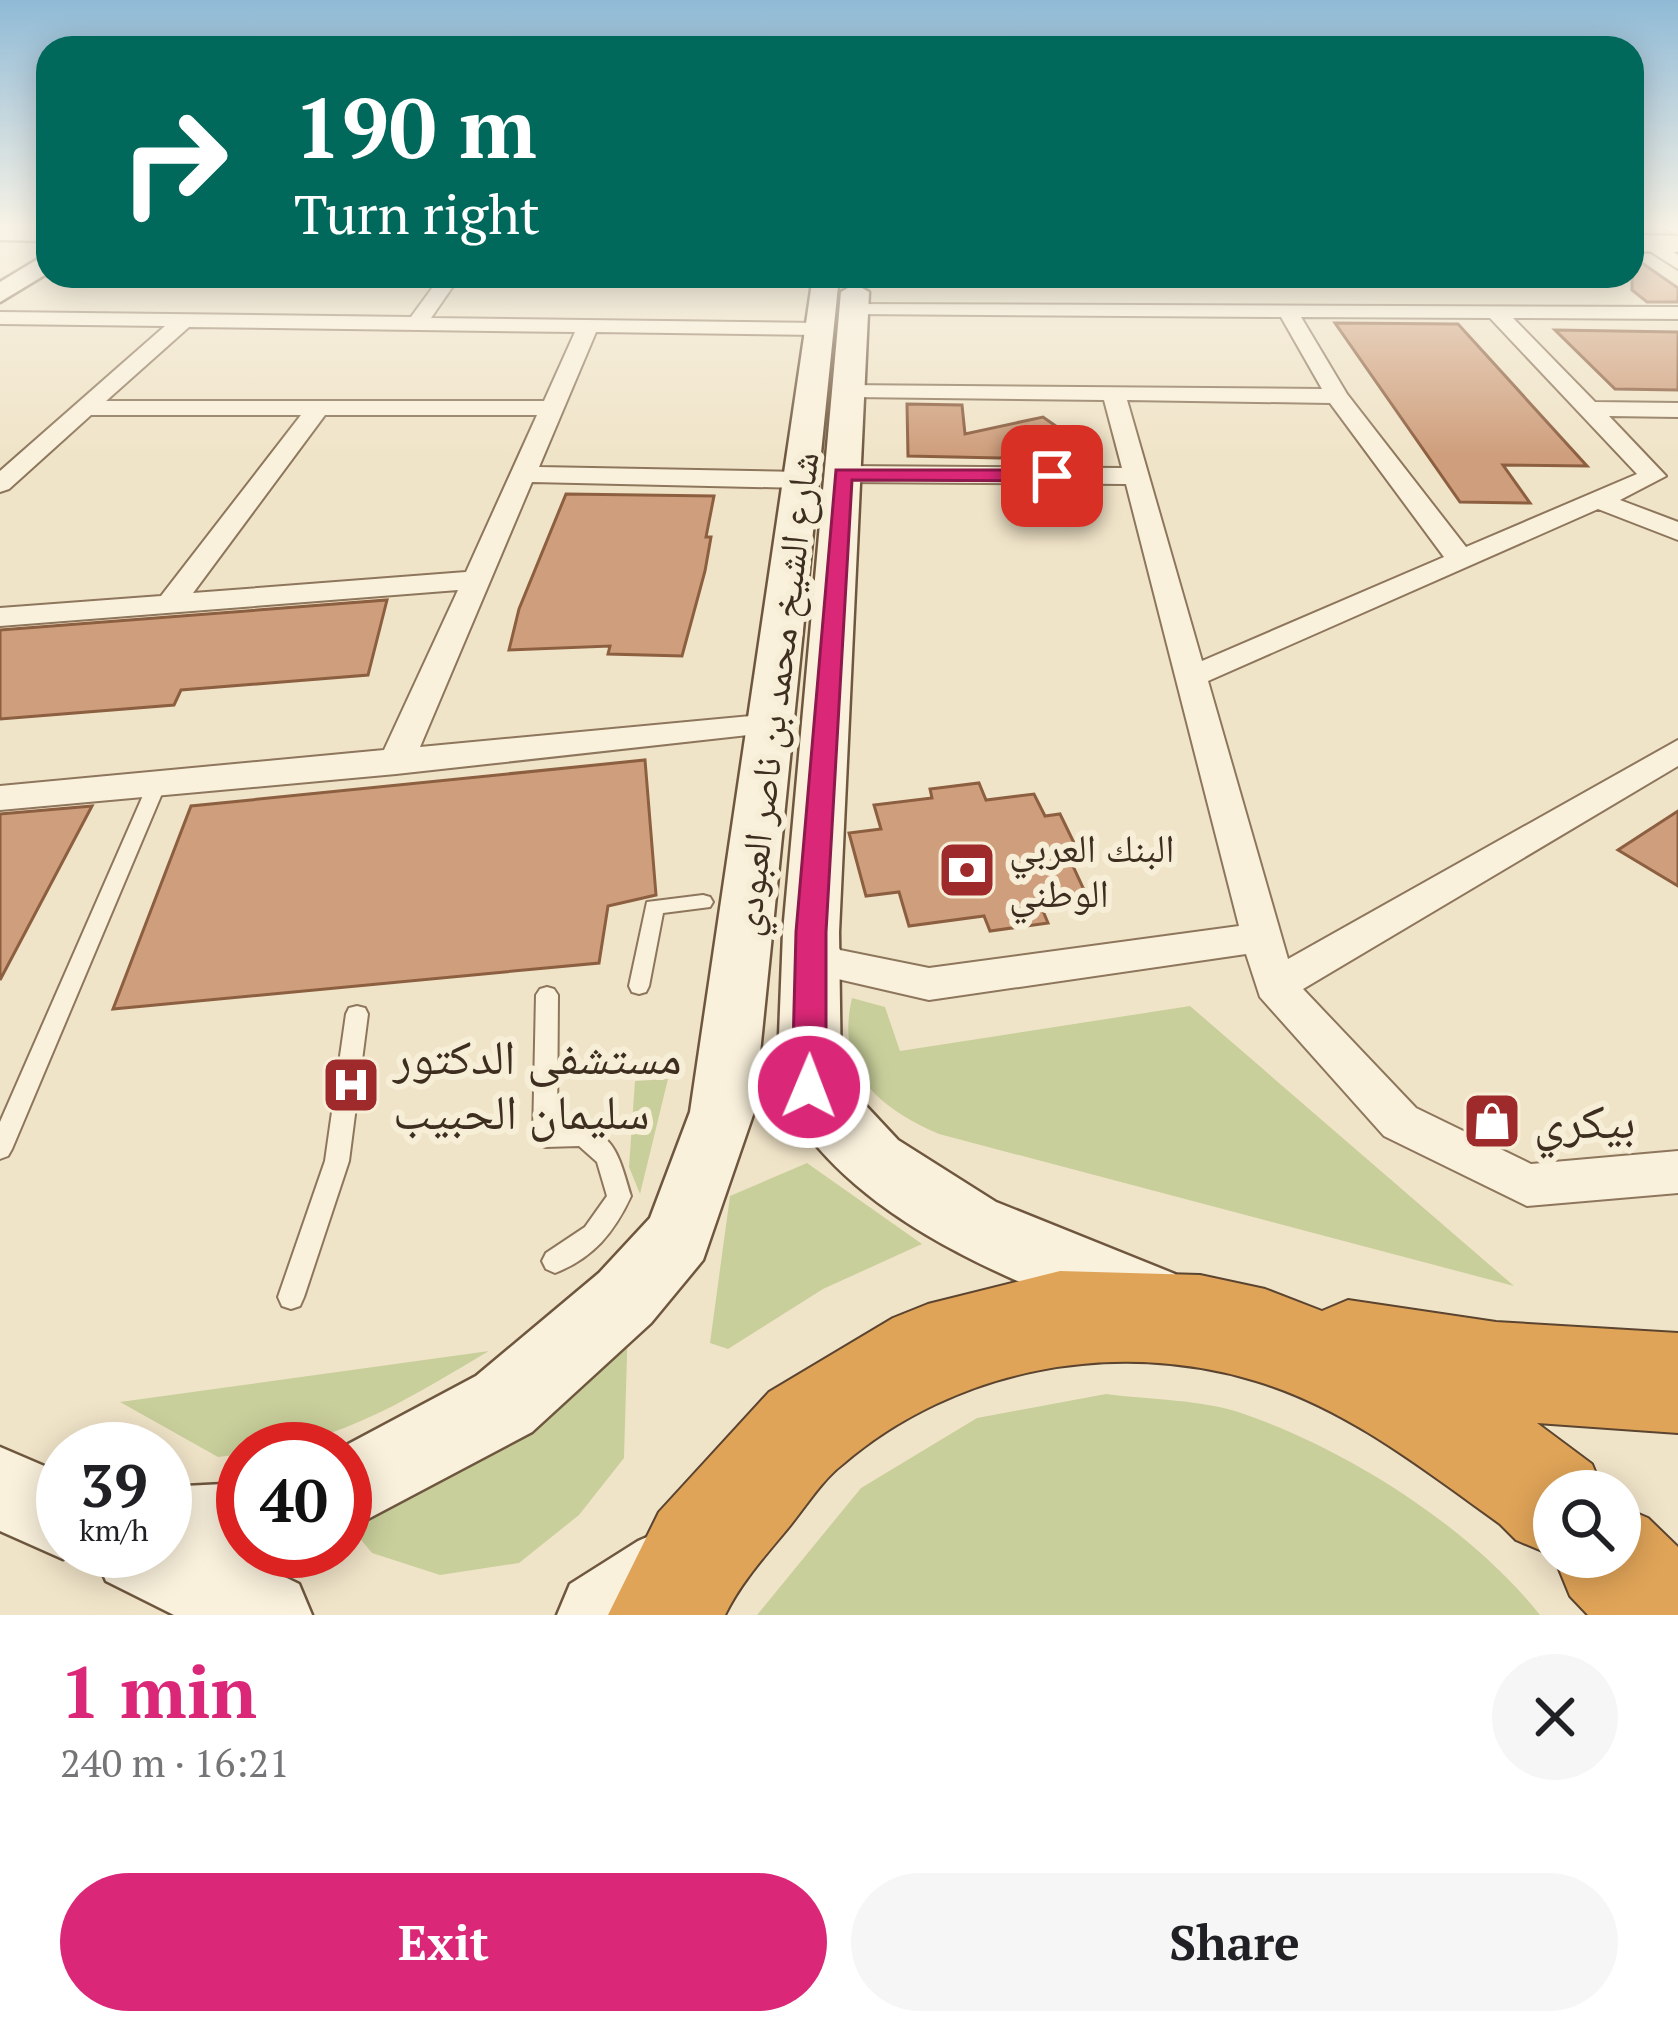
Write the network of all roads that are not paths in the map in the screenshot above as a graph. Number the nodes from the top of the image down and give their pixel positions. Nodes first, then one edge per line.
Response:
1 (432, 303) edge
2 (784, 303) edge
3 (838, 303) edge
4 (840, 303) edge
5 (1043, 303) edge
6 (1288, 311) junction
7 (1497, 313) junction
8 (1678, 314) edge
9 (0, 318) edge
10 (184, 320) junction
11 (417, 323) junction
12 (588, 326) junction
13 (852, 390) junction
14 (1114, 393) junction
15 (1337, 396) junction
16 (86, 408) junction
17 (318, 408) junction
18 (552, 408) junction
19 (1589, 409) junction
20 (1678, 410) edge
21 (0, 446) edge
22 (40, 448) junction
23 (523, 474) junction
24 (1136, 476) junction
25 (823, 477) junction
26 (0, 484) edge
27 (1598, 500) junction
28 (1678, 532) edge
29 (1461, 560) junction
30 (476, 580) junction
31 (170, 604) junction
32 (0, 617) edge
33 (1191, 677) junction
34 (773, 724) junction
35 (1678, 751) edge
36 (396, 763) junction
37 (157, 784) junction
38 (0, 798) edge
39 (703, 902) dead end
40 (811, 932) junction
41 (1261, 938) junction
42 (639, 986) dead end
43 (1275, 986) junction
44 (547, 995) dead end
45 (357, 1014) dead end
46 (0, 1149) edge
47 (1678, 1172) edge
48 (555, 1261) dead end
49 (291, 1297) dead end
50 (1232, 1328) junction
51 (1678, 1383) edge
52 (372, 1475) edge
53 (1533, 1483) edge
54 (0, 1485) edge
55 (36, 1494) edge
56 (36, 1503) edge
57 (192, 1578) edge
58 (1630, 1578) edge
59 (682, 1583) edge
60 (268, 1615) edge
61 (602, 1615) edge
62 (1666, 1615) edge

1 - 11 street
2 - 12 street
3 - 25 street, شارع الشيخ محمد بن ناصر العبودي
4 - 13 street, شارع الشيخ محمد بن ناصر العبودي
5 - 6 street
6 - 7 street
6 - 15 street
7 - 8 street
7 - 19 street
9 - 10 street
10 - 11 street
10 - 16 street
11 - 12 street
12 - 18 street
13 - 14 street
13 - 25 street, شارع الشيخ محمد بن ناصر العبودي
14 - 15 street
14 - 24 street
15 - 29 street
16 - 17 street
16 - 22 street
17 - 18 street
17 - 31 street
18 - 23 street
19 - 20 street
19 - 27 street
21 - 22 street
22 - 26 street
23 - 25 street
23 - 30 street
24 - 25 street
24 - 33 street
25 - 34 street, شارع الشيخ محمد بن ناصر العبودي
25 - 40 street, شارع الشيخ محمد بن ناصر العبودي
27 - 28 street
27 - 29 street
29 - 33 street
30 - 31 street
30 - 36 street
31 - 32 street
33 - 41 street
34 - 36 street
34 - 52 street, شارع الشيخ محمد بن ناصر العبودي
35 - 43 street
36 - 37 street
37 - 38 street
37 - 46 lane
39 - 42 lane
40 - 41 street
40 - 50 street, شارع الشيخ محمد بن ناصر العبودي
41 - 43 street
43 - 47 street
44 - 48 lane
45 - 49 lane
50 - 51 highway
50 - 53 highway
50 - 59 highway
54 - 55 street
54 - 56 street
57 - 60 street
58 - 62 highway
59 - 61 street

